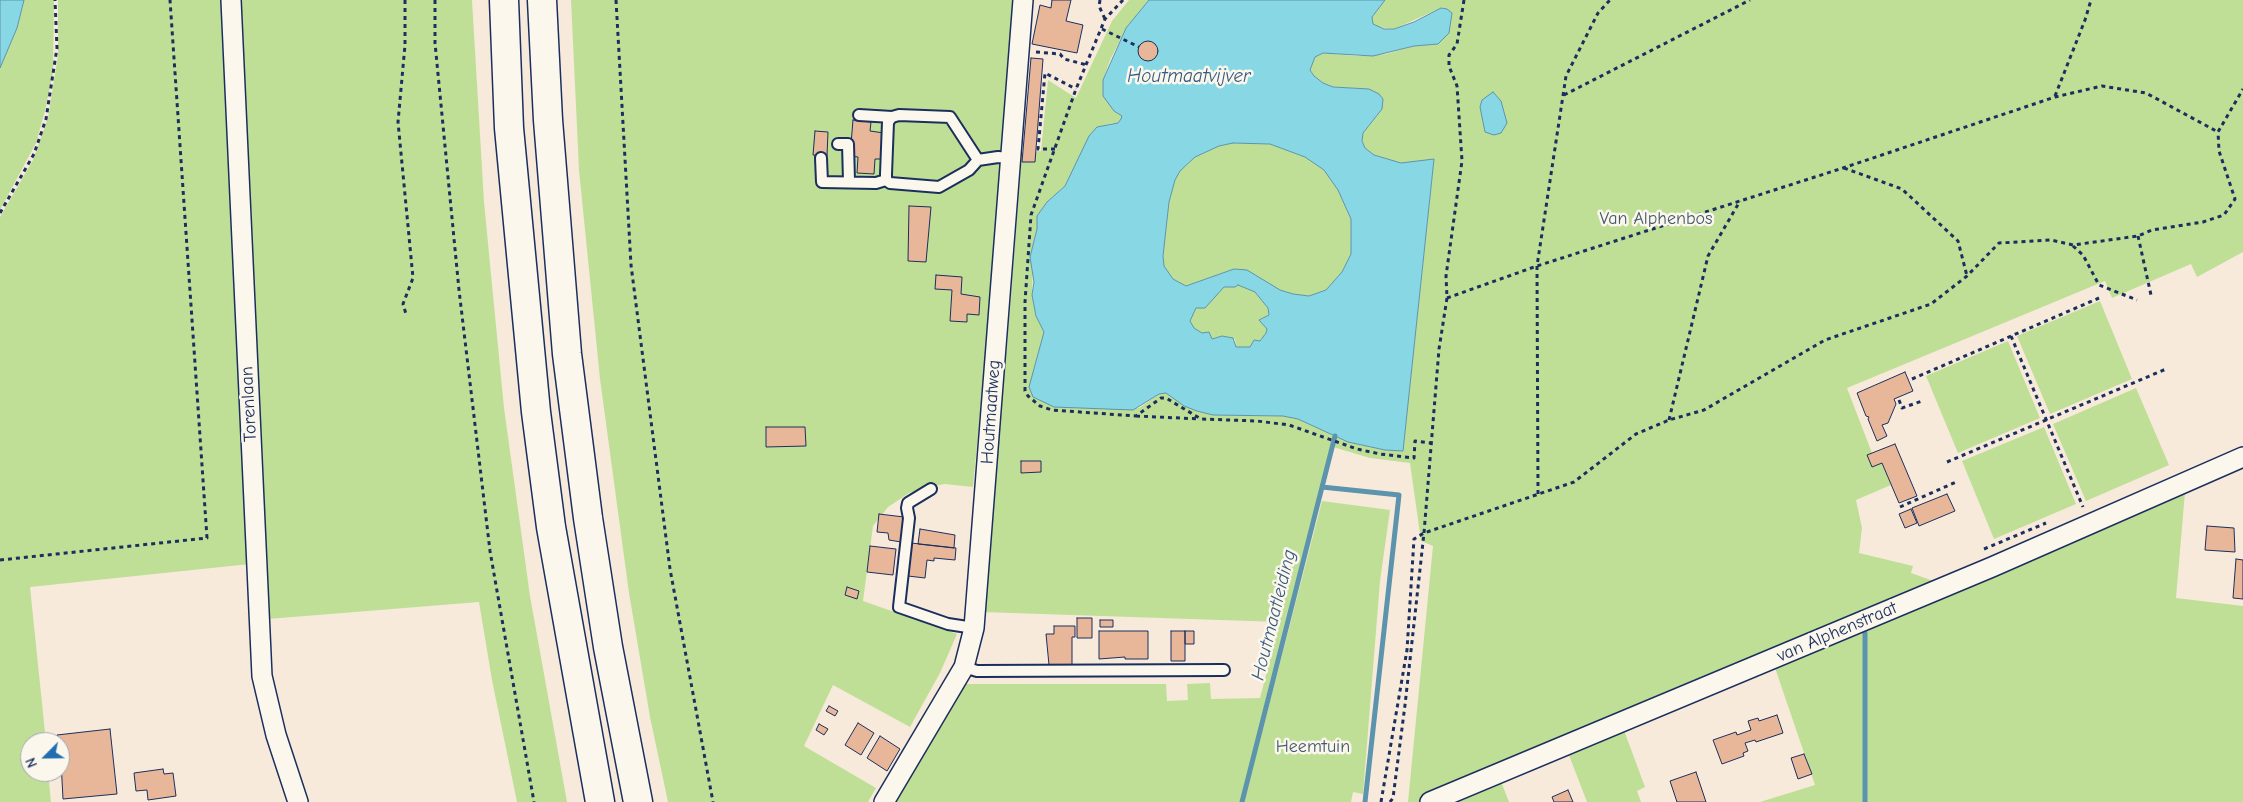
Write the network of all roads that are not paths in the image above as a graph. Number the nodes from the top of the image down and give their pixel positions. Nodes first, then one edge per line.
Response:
1 (231, 0) edge
2 (504, 0) edge
3 (542, 0) edge
4 (1023, 0) edge
5 (858, 114) dead end
6 (892, 117) junction
7 (838, 144) dead end
8 (821, 158) dead end
9 (1011, 158) junction
10 (978, 160) junction
11 (886, 180) junction
12 (849, 181) junction
13 (2243, 457) edge
14 (931, 489) dead end
15 (974, 628) junction
16 (964, 667) junction
17 (1224, 670) dead end
18 (298, 802) edge
19 (600, 802) edge
20 (638, 802) edge
21 (884, 802) edge
22 (1430, 802) edge

1 - 18 street, Torenlaan
2 - 19 highway
3 - 20 highway
4 - 9 street, Houtmaatweg
5 - 6 lane
6 - 10 lane
6 - 11 lane
7 - 12 lane
8 - 12 lane
9 - 10 lane
9 - 15 street, Houtmaatweg
10 - 11 lane
11 - 12 lane
13 - 22 street, van Alphenstraat
14 - 15 lane
15 - 16 street, Houtmaatweg
16 - 17 lane
16 - 21 street, Houtmaatweg

